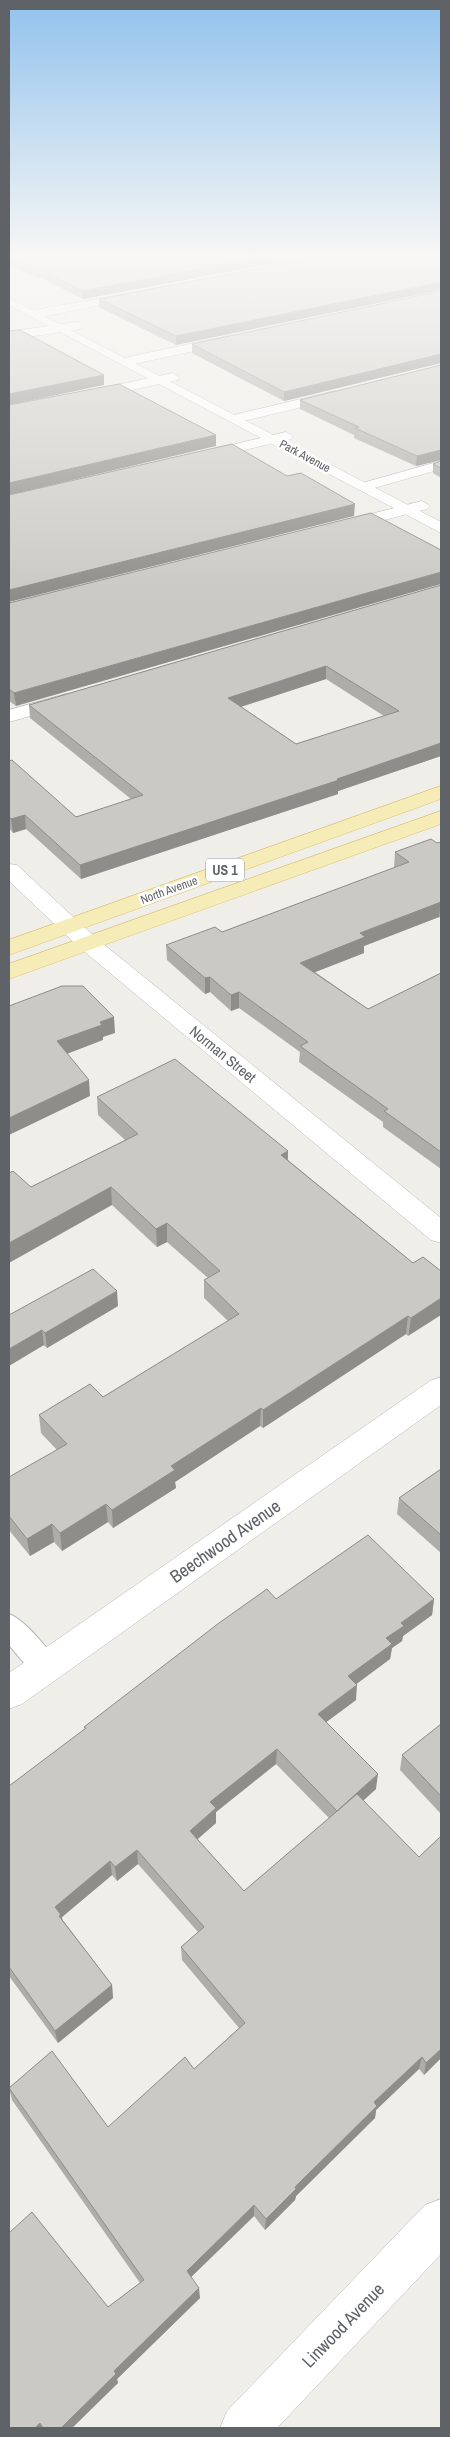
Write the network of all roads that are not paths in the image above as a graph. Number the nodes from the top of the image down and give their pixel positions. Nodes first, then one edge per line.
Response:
1 (139, 370) edge
2 (160, 370) edge
3 (173, 377) junction
4 (158, 380) junction
5 (347, 392) edge
6 (77, 397) edge
7 (242, 418) junction
8 (280, 438) junction
9 (191, 458) edge
10 (441, 465) edge
11 (371, 485) junction
12 (422, 506) junction
13 (406, 510) junction
14 (441, 516) edge
15 (441, 528) edge
16 (324, 530) edge
17 (84, 694) edge
18 (9, 716) edge
19 (441, 792) edge
20 (441, 817) edge
21 (9, 870) edge
22 (68, 926) junction
23 (88, 943) junction
24 (9, 948) edge
25 (9, 972) edge
26 (441, 1233) edge
27 (441, 1389) edge
28 (9, 1626) edge
29 (45, 1667) junction
30 (9, 1693) edge
31 (441, 2221) edge
32 (244, 2428) edge

1 - 4 street, Park Avenue
2 - 3 street, Park Avenue
3 - 4 street
3 - 7 street, Park Avenue
4 - 6 street
4 - 7 street, Park Avenue
5 - 7 street
7 - 8 street, Park Avenue
8 - 9 street
8 - 11 street, Park Avenue
10 - 11 street
11 - 12 street, Park Avenue
11 - 13 street, Park Avenue
12 - 13 street
12 - 14 street, Park Avenue
13 - 15 street, Park Avenue
13 - 16 street
17 - 18 street
19 - 22 main road, North Avenue / US 1
20 - 23 main road, North Avenue / US 1
21 - 22 street, Norman Street
22 - 23 street, Norman Street
22 - 24 main road, North Avenue / US 1
23 - 25 main road, North Avenue / US 1
23 - 26 street, Norman Street
27 - 29 street, Beechwood Avenue
28 - 29 lane
29 - 30 street, Beechwood Avenue
31 - 32 street, Linwood Avenue

